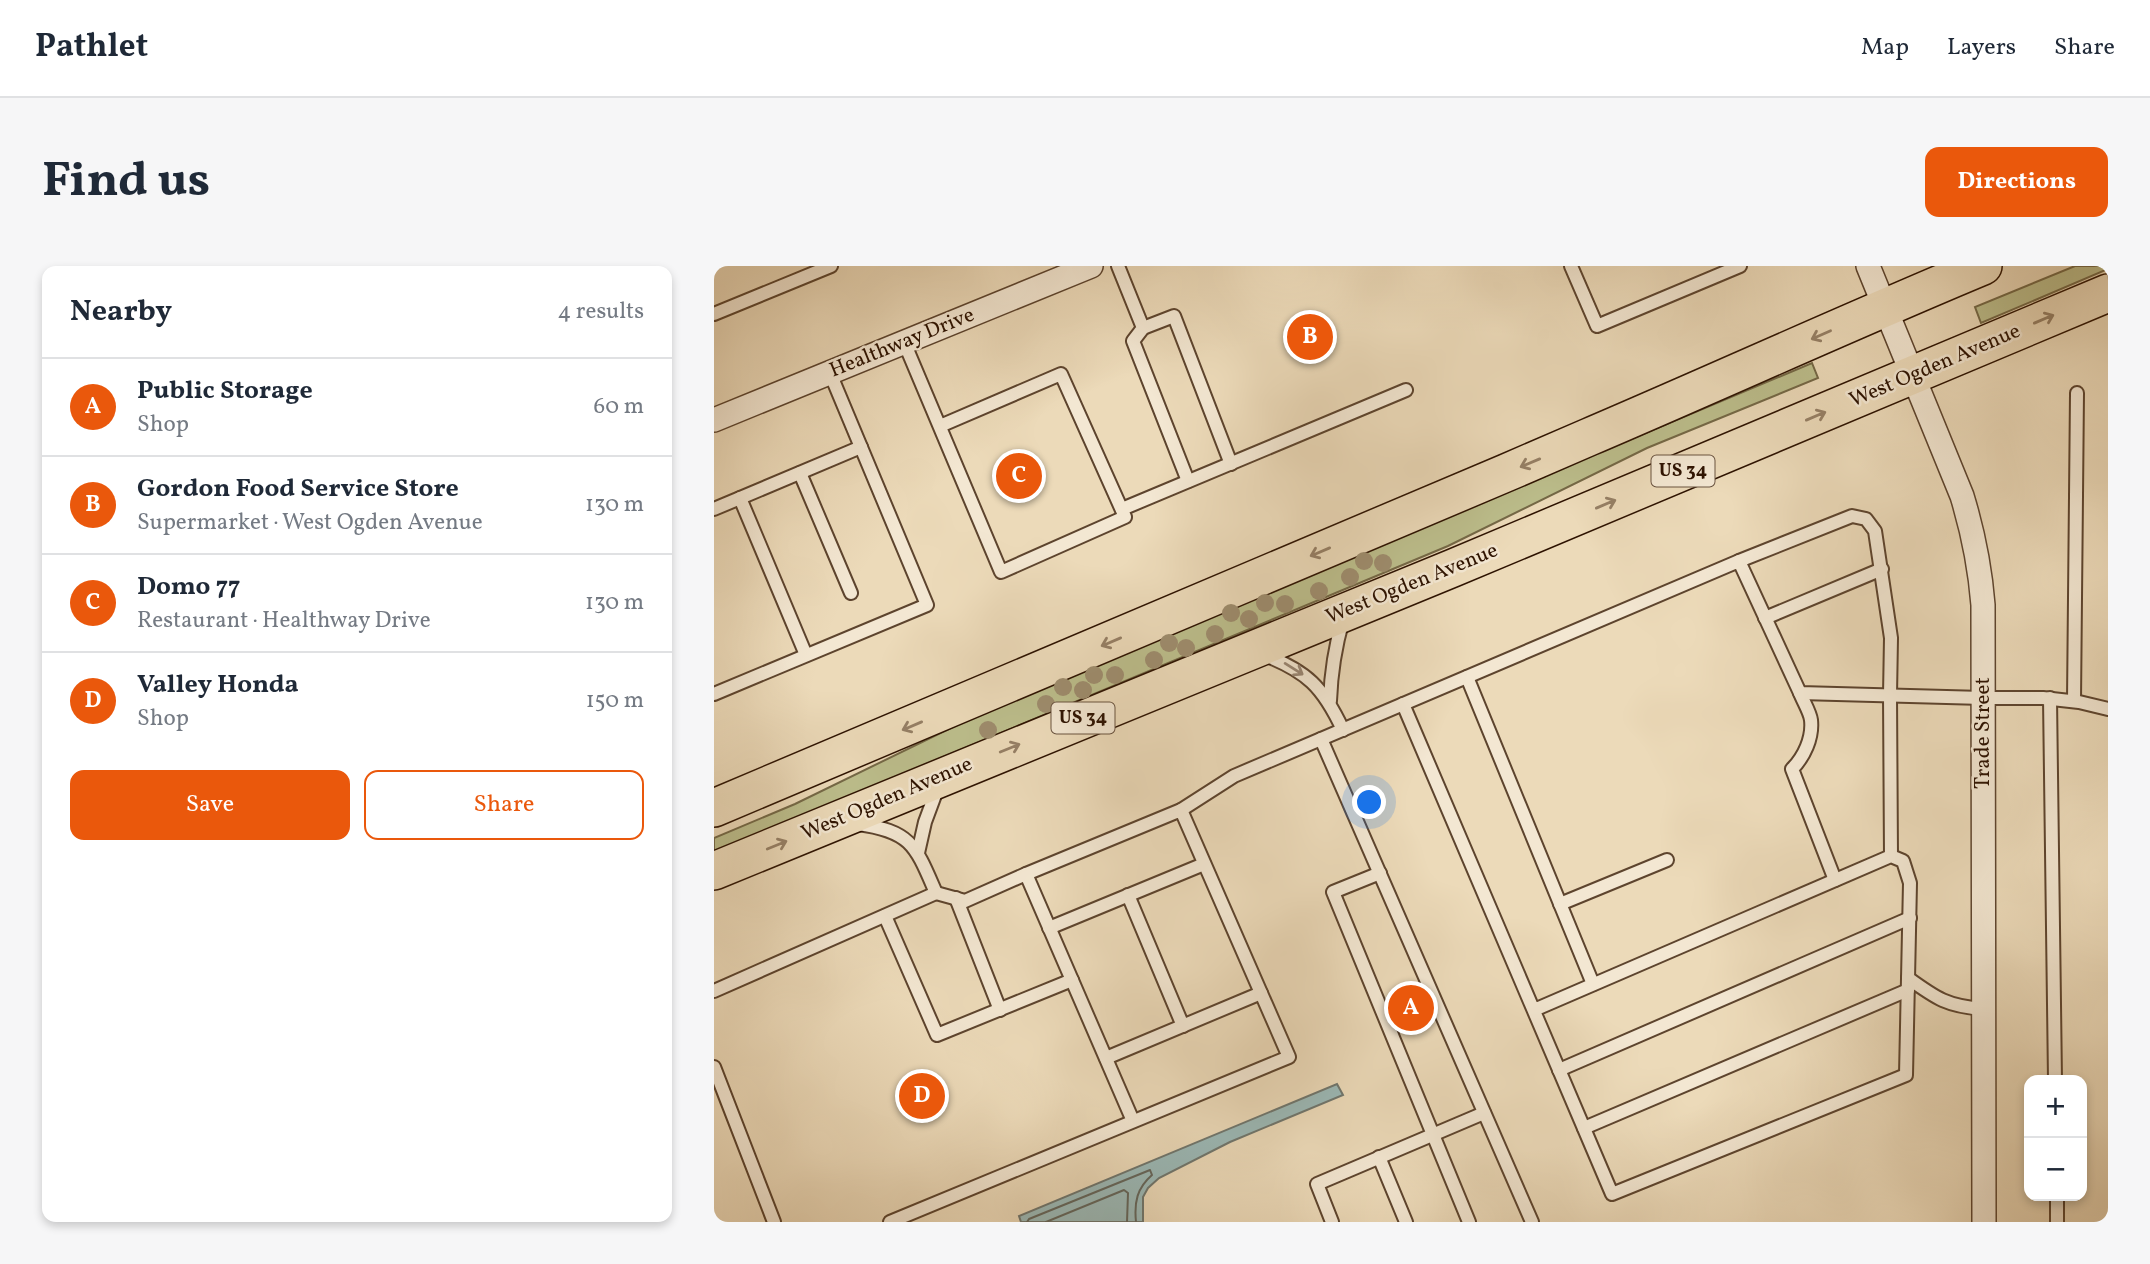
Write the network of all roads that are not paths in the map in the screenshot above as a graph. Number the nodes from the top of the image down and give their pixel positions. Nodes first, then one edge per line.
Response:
1 (831, 266) edge
2 (1091, 266) edge
3 (1118, 266) edge
4 (1571, 266) edge
5 (1740, 266) edge
6 (1868, 266) edge
7 (1983, 266) edge
8 (2108, 293) edge
9 (1883, 307) junction
10 (714, 314) edge
11 (1143, 328) junction
12 (904, 342) junction
13 (830, 373) junction
14 (1913, 374) junction
15 (1406, 390) dead end
16 (2077, 393) dead end
17 (714, 420) edge
18 (940, 426) junction
19 (861, 447) junction
20 (1231, 464) junction
21 (800, 473) junction
22 (1188, 481) junction
23 (740, 498) junction
24 (714, 509) edge
25 (1122, 509) junction
26 (1739, 561) junction
27 (1882, 569) junction
28 (851, 593) dead end
29 (1346, 611) junction
30 (1765, 618) junction
31 (1250, 649) junction
32 (806, 655) junction
33 (1467, 677) junction
34 (1800, 693) junction
35 (714, 694) edge
36 (1890, 695) junction
37 (1983, 698) junction
38 (2050, 698) junction
39 (1330, 701) junction
40 (2074, 701) junction
41 (1404, 704) junction
42 (2108, 709) edge
43 (1343, 730) junction
44 (1321, 739) junction
45 (943, 775) junction
46 (714, 808) edge
47 (1181, 810) junction
48 (836, 821) junction
49 (918, 853) junction
50 (1891, 856) junction
51 (1667, 860) dead end
52 (1205, 864) junction
53 (714, 871) edge
54 (1380, 873) junction
55 (1026, 874) junction
56 (1835, 880) junction
57 (936, 893) junction
58 (1128, 895) junction
59 (956, 898) junction
60 (1560, 904) junction
61 (885, 916) junction
62 (1910, 918) junction
63 (1049, 928) junction
64 (1072, 980) junction
65 (1593, 984) junction
66 (1908, 984) junction
67 (714, 991) edge
68 (1261, 993) junction
69 (1983, 1009) junction
70 (1000, 1010) junction
71 (1534, 1010) junction
72 (1183, 1026) junction
73 (1106, 1058) junction
74 (714, 1067) edge
75 (1559, 1070) junction
76 (2055, 1075) edge
77 (1484, 1113) junction
78 (1133, 1121) junction
79 (1584, 1128) junction
80 (1432, 1135) junction
81 (1380, 1157) junction
82 (2057, 1201) edge
83 (774, 1222) edge
84 (890, 1222) edge
85 (1332, 1222) edge
86 (1406, 1222) edge
87 (1469, 1222) edge
88 (1532, 1222) edge
89 (1984, 1222) edge
90 (2057, 1222) edge

1 - 10 lane
2 - 12 street, Healthway Drive
3 - 11 lane
4 - 5 lane
6 - 9 street, Trade Street
7 - 9 main road
14 -> 8 main road, West Ogden Avenue / US 34
9 - 14 street, Trade Street
9 -> 46 main road
11 - 20 lane
11 - 22 lane
12 - 13 street, Healthway Drive
12 - 18 lane
13 - 17 street, Healthway Drive
13 - 19 lane
29 -> 14 main road, West Ogden Avenue / US 34
14 - 37 street, Trade Street
15 - 20 lane
16 - 40 lane
18 - 25 lane
18 - 25 lane
19 - 21 lane
19 - 32 lane
20 - 22 lane
21 - 23 lane
21 - 28 lane
22 - 25 lane
23 - 24 lane
23 - 32 lane
26 - 27 lane
26 - 30 lane
26 - 33 lane
27 - 30 lane
27 - 36 lane
29 - 31 main road, West Ogden Avenue / US 34
29 - 39 lane
30 - 34 lane
31 -> 39 lane
45 -> 31 main road, West Ogden Avenue / US 34
32 - 35 lane
33 - 41 lane
33 - 60 lane
34 - 36 lane
34 - 56 lane
36 - 37 lane
36 - 50 lane
37 - 38 lane
37 - 69 street, Trade Street
38 - 40 lane
38 - 76 lane
39 - 43 lane
40 - 42 lane
41 - 43 lane
41 - 71 lane
43 - 44 lane
44 - 47 lane
44 - 54 lane
45 - 48 main road, West Ogden Avenue / US 34
45 - 49 lane
47 - 52 lane
47 - 55 lane
48 - 49 lane
53 -> 48 main road, West Ogden Avenue / US 34
49 - 57 lane
50 - 56 lane
50 - 62 lane
51 - 60 lane
52 - 58 lane
52 - 68 lane
54 - 77 lane
54 - 80 lane
55 - 59 lane
55 - 63 lane
56 - 65 lane
57 - 59 lane
57 - 61 lane
58 - 63 lane
58 - 72 lane
59 - 70 lane
60 - 65 lane
61 - 67 lane
61 - 70 lane
62 - 66 lane
62 - 75 lane
63 - 64 lane
64 - 70 lane
64 - 73 lane
65 - 71 lane
66 - 69 lane
66 - 79 lane
66 - 79 lane
68 - 72 lane
68 - 78 lane
69 - 89 street, Trade Street
71 - 75 lane
72 - 73 lane
73 - 78 lane
74 - 83 lane
75 - 79 lane
77 - 80 lane
77 - 88 lane
78 - 84 lane
80 - 81 lane
80 - 87 lane
81 - 85 lane
81 - 86 lane
82 - 90 lane

